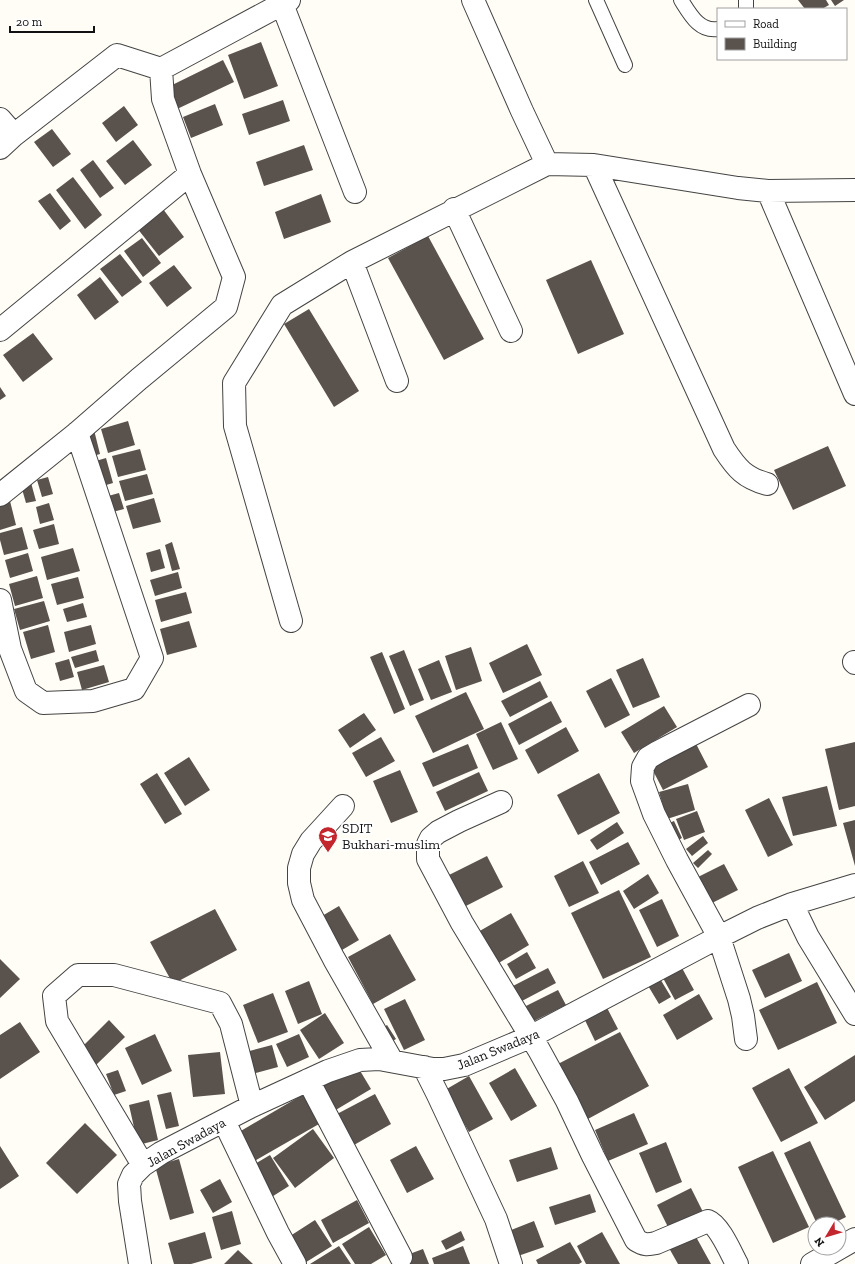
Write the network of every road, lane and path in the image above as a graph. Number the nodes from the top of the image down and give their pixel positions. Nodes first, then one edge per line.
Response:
1 (473, 0) edge
2 (596, 0) edge
3 (681, 0) edge
4 (286, 2) edge
5 (717, 29) edge
6 (625, 65) dead end
7 (161, 69) junction
8 (5, 134) edge
9 (547, 164) junction
10 (594, 165) junction
11 (190, 174) junction
12 (855, 190) edge
13 (768, 191) junction
14 (355, 192) dead end
15 (454, 209) junction
16 (352, 262) junction
17 (0, 330) edge
18 (511, 331) dead end
19 (397, 382) dead end
20 (855, 394) edge
21 (77, 433) junction
22 (767, 484) dead end
23 (0, 495) edge
24 (0, 600) edge
25 (291, 621) dead end
26 (750, 705) dead end
27 (501, 802) dead end
28 (343, 806) dead end
29 (855, 885) edge
30 (792, 904) junction
31 (719, 937) junction
32 (855, 1014) edge
33 (530, 1037) junction
34 (746, 1039) dead end
35 (392, 1061) junction
36 (424, 1067) junction
37 (308, 1080) junction
38 (252, 1106) junction
39 (224, 1121) junction
40 (143, 1165) junction
41 (855, 1239) edge
42 (401, 1257) dead end
43 (140, 1264) edge
44 (295, 1264) edge
45 (511, 1264) edge
46 (737, 1264) edge
47 (812, 1264) edge

1 - 9 street
2 - 6 lane
3 - 5 lane
4 - 7 street
4 - 14 street
7 - 8 street
7 - 11 street
9 - 10 street
9 - 15 street
10 - 13 street
10 - 22 street
11 - 17 street
11 - 21 street
12 - 13 street
13 - 20 street
15 - 16 street
15 - 18 street
16 - 19 street
16 - 25 street
21 - 23 street
21 - 24 street
26 - 31 street
27 - 33 street
28 - 35 street
29 - 30 street, Jalan Swadaya
30 - 31 street, Jalan Swadaya
30 - 32 street
31 - 33 street, Jalan Swadaya
31 - 34 street
33 - 36 street, Jalan Swadaya
33 - 46 street
35 - 36 street, Jalan Swadaya
35 - 37 street, Jalan Swadaya
36 - 45 street
37 - 38 street, Jalan Swadaya
37 - 42 street
38 - 39 street, Jalan Swadaya
38 - 40 street
39 - 40 street, Jalan Swadaya
39 - 44 street
40 - 43 street, Jalan Swadaya
41 - 47 street

